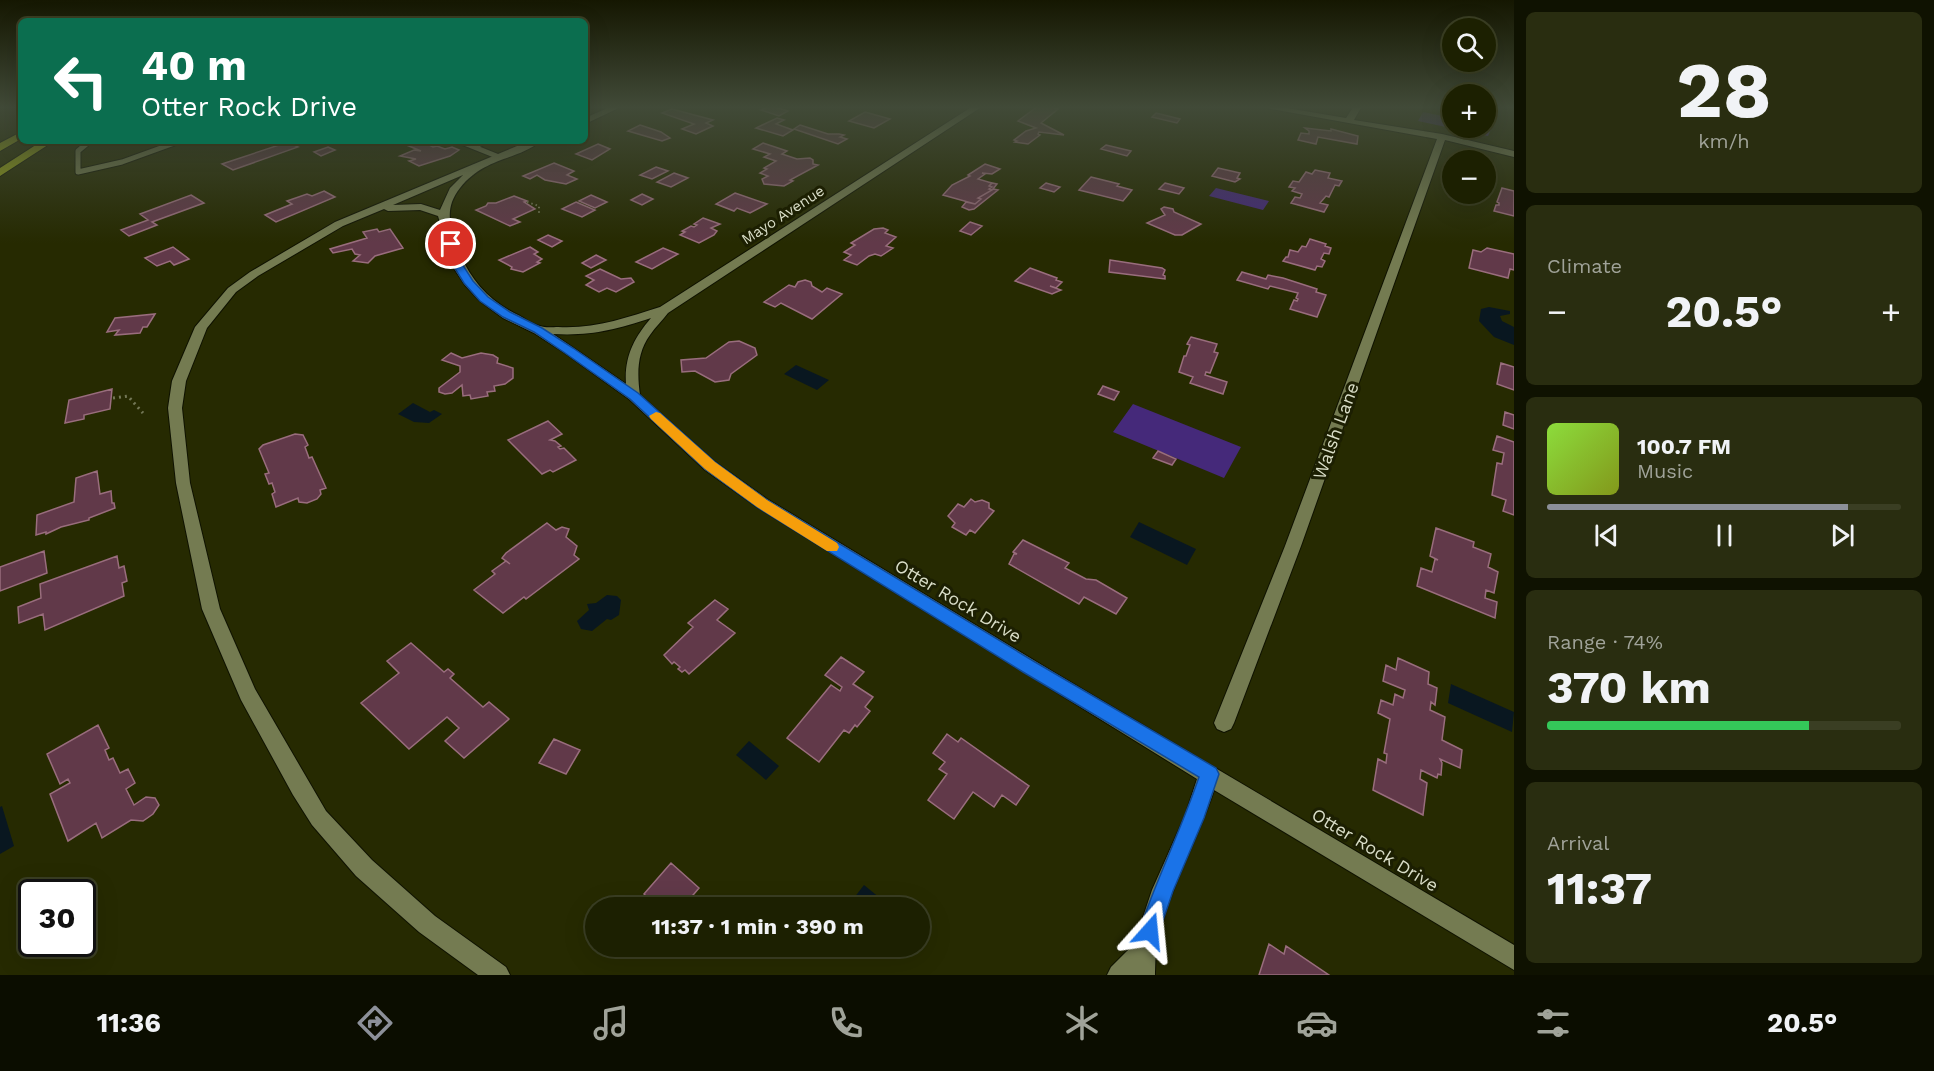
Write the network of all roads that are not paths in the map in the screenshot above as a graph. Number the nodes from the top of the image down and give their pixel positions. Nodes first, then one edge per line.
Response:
1 (33, 152) edge
2 (78, 152) edge
3 (151, 152) edge
4 (485, 152) edge
5 (512, 152) edge
6 (910, 152) edge
7 (1437, 152) edge
8 (499, 157) junction
9 (480, 165) junction
10 (0, 173) edge
11 (373, 209) junction
12 (443, 214) junction
13 (664, 310) junction
14 (538, 330) junction
15 (634, 396) junction
16 (1224, 723) dead end
17 (1209, 774) junction
18 (1143, 951) junction
19 (1514, 958) edge
20 (498, 975) edge
21 (1119, 975) edge
22 (1143, 975) edge

1 - 10 highway
2 - 3 lane
4 - 8 lane
5 - 8 street
6 - 13 street, Mayo Avenue
7 - 16 street, Walsh Lane
8 - 9 street
9 - 11 street
9 - 12 street
11 - 12 street
11 - 20 street
12 - 14 street, Otter Rock Drive
13 - 14 street, Mayo Avenue
13 - 15 street, Mayo Avenue
14 - 15 street, Otter Rock Drive
15 - 17 street, Otter Rock Drive
17 - 18 street
17 - 19 street, Otter Rock Drive
18 - 21 street
18 - 22 street

